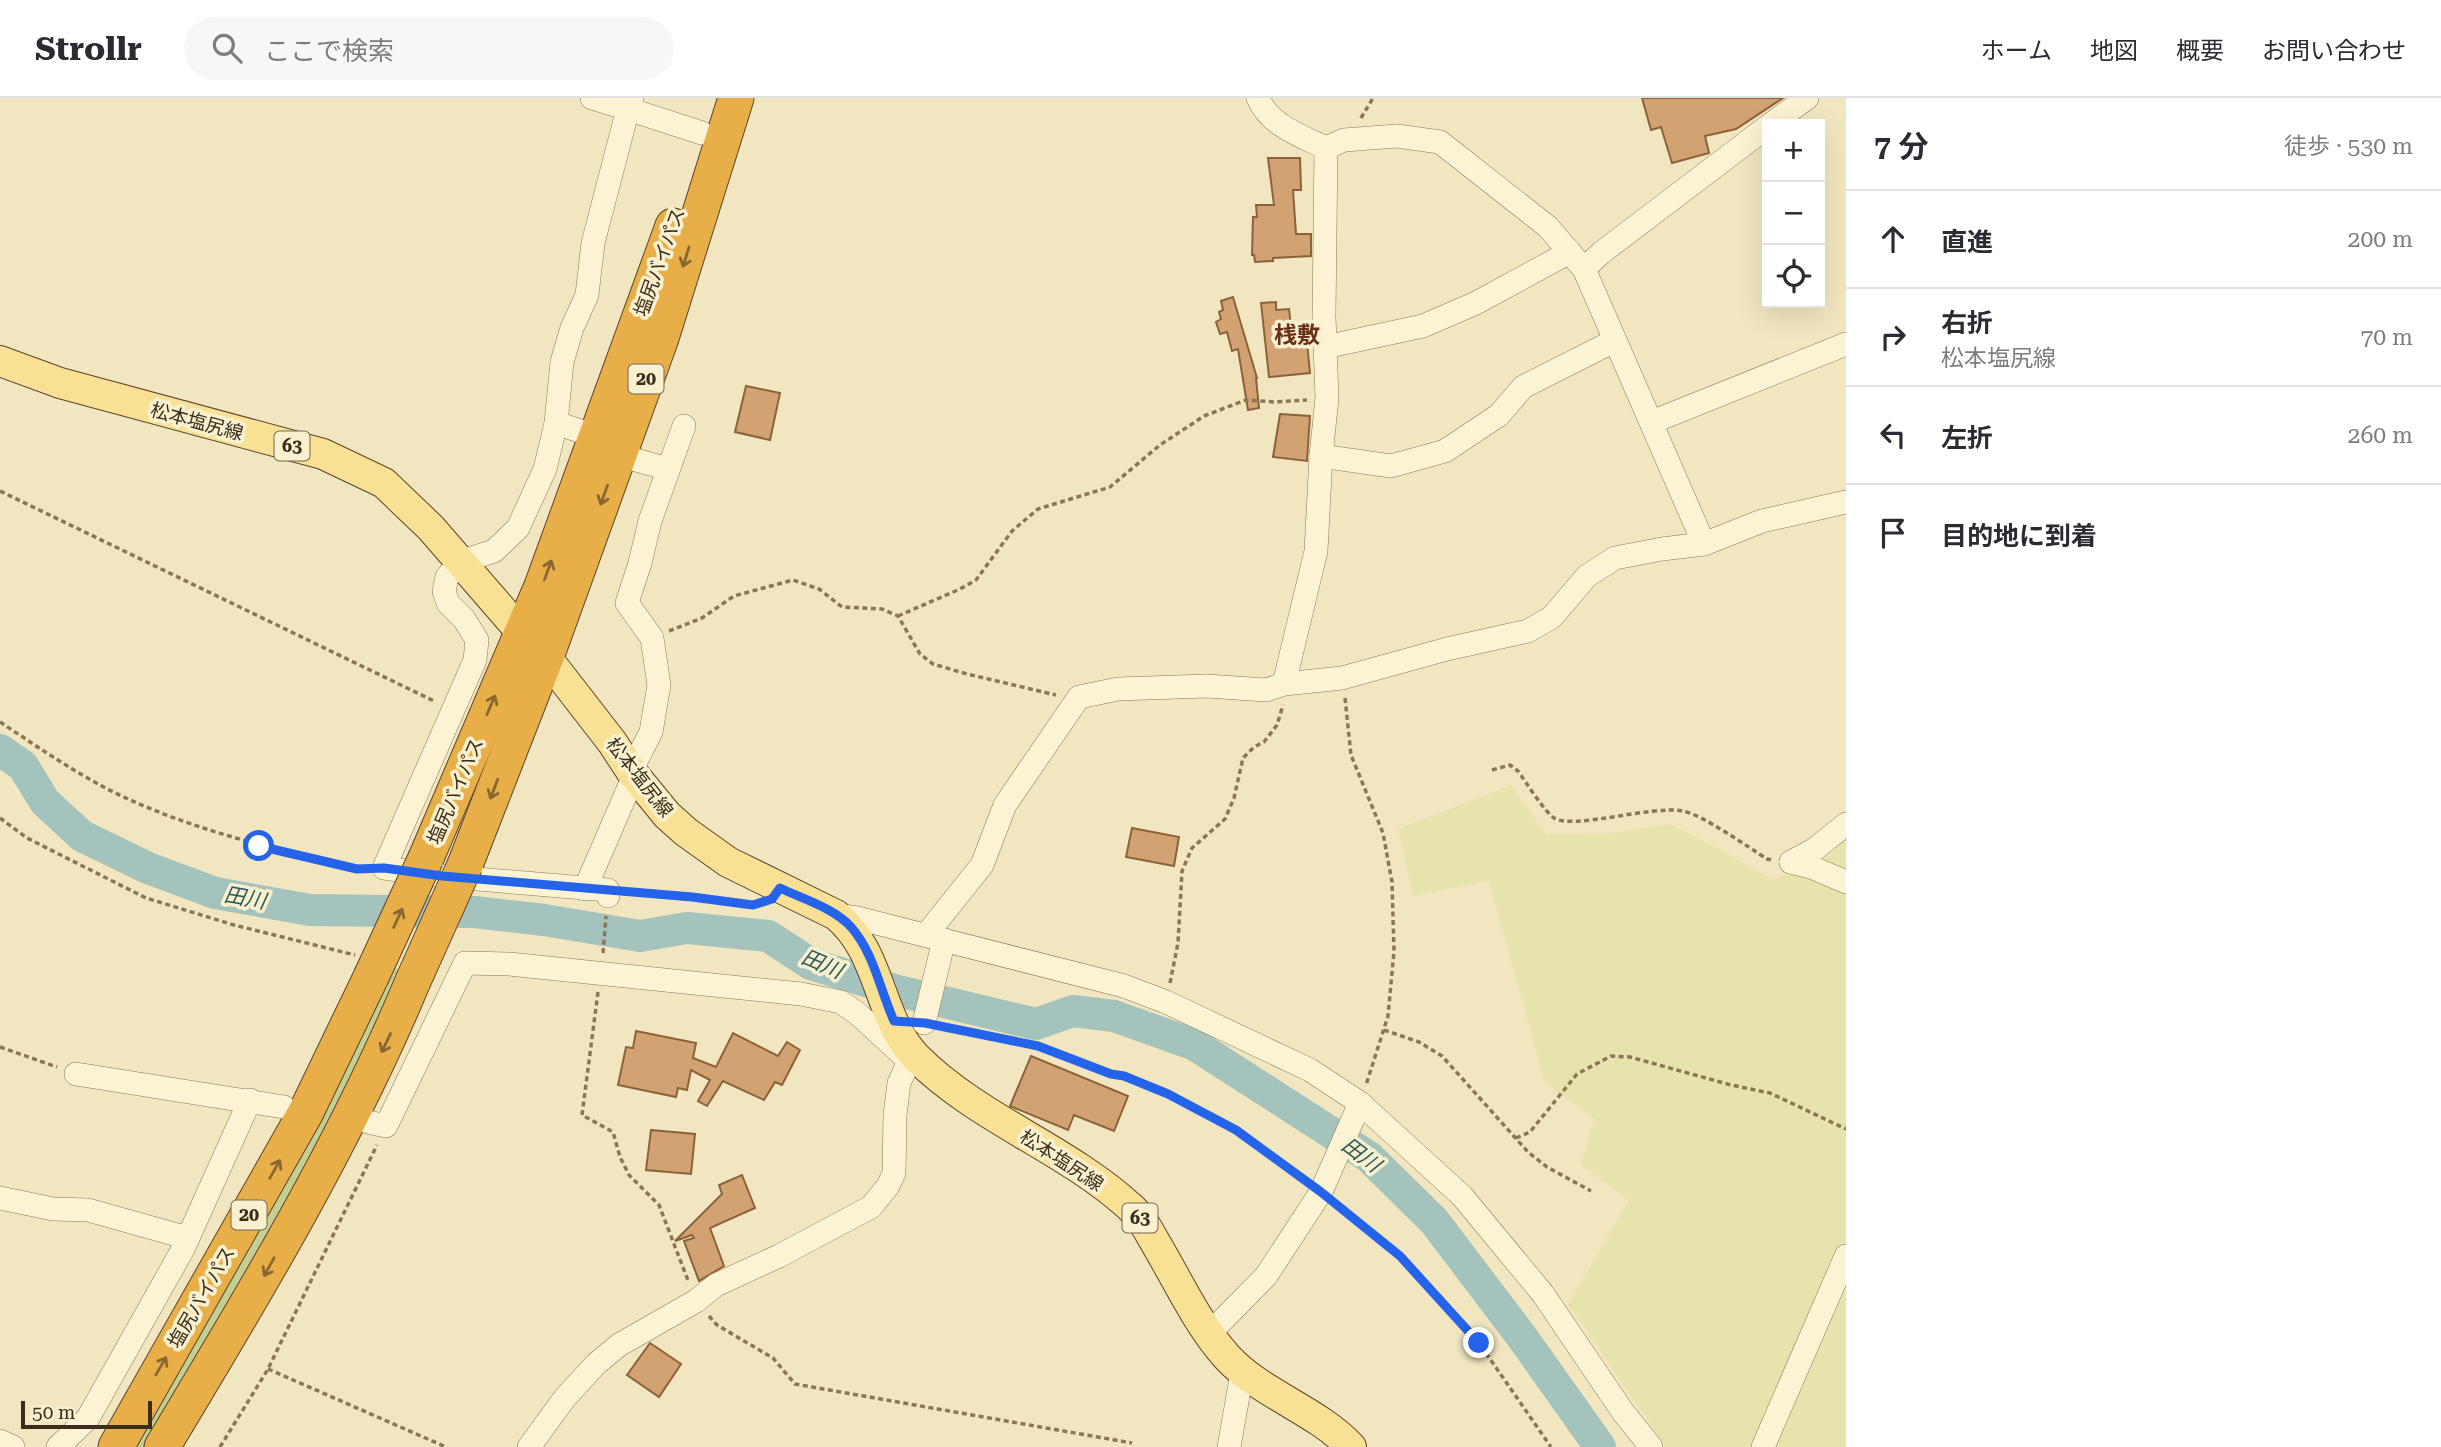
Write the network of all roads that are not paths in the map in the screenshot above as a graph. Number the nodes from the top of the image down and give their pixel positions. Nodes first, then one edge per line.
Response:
1 (592, 98) edge
2 (711, 98) edge
3 (736, 98) edge
4 (1258, 98) edge
5 (1807, 98) edge
6 (630, 104) edge
7 (1778, 119) edge
8 (1762, 131) edge
9 (702, 134) junction
10 (1326, 148) junction
11 (1577, 260) junction
12 (1616, 343) junction
13 (1846, 344) edge
14 (1325, 346) junction
15 (0, 361) edge
16 (1652, 422) junction
17 (556, 423) junction
18 (684, 426) dead end
19 (580, 431) dead end
20 (618, 455) junction
21 (1321, 456) junction
22 (668, 469) junction
23 (1846, 502) edge
24 (1704, 544) junction
25 (460, 562) junction
26 (534, 645) junction
27 (1287, 683) junction
28 (634, 775) junction
29 (1846, 824) edge
30 (1846, 882) edge
31 (836, 915) junction
32 (938, 941) junction
33 (925, 1020) road end
34 (911, 1057) junction
35 (76, 1074) road end
36 (250, 1100) junction
37 (284, 1107) dead end
38 (1357, 1109) junction
39 (377, 1124) road end
40 (0, 1198) edge
41 (188, 1238) junction
42 (1846, 1256) edge
43 (1209, 1334) junction
44 (1242, 1373) junction
45 (0, 1441) edge
46 (13, 1447) edge
47 (58, 1447) edge
48 (116, 1447) edge
49 (162, 1447) edge
50 (529, 1447) edge
51 (1229, 1447) edge
52 (1351, 1447) edge
53 (1651, 1447) edge
54 (1763, 1447) edge

1 - 6 street
2 - 9 highway, 塩尻バイパス / 20
3 -> 20 highway, 塩尻バイパス / 20
4 - 10 street
5 - 7 street
6 - 9 street
6 - 17 street
8 - 11 street
26 -> 9 highway, 塩尻バイパス / 20
10 - 11 street
10 - 14 street
11 - 12 street
11 - 14 street
12 - 16 street
12 - 21 street
13 - 16 street
14 - 21 street
15 - 25 main road, 松本塩尻線 / 63
16 - 24 street
17 - 19 street
17 - 25 street
18 - 22 street
20 - 22 street
20 -> 26 highway, 塩尻バイパス / 20
21 - 27 street
22 - 28 street
23 - 24 street
24 - 27 street
25 - 26 main road, 松本塩尻線 / 63
25 - 28 street
26 - 28 main road, 松本塩尻線 / 63
48 -> 26 highway, 塩尻バイパス / 20, bridge
26 -> 49 highway, 塩尻バイパス / 20, bridge
27 - 32 street
28 - 31 main road, 松本塩尻線 / 63
29 - 30 street
31 - 32 street
31 - 34 main road, 松本塩尻線 / 63
32 - 33 street
32 - 38 street
34 - 39 street
34 - 43 main road, 松本塩尻線 / 63
34 - 50 street
35 - 36 street
36 - 37 street
36 - 41 street
38 - 43 street
38 - 53 street
40 - 41 street
41 - 47 street
42 - 54 street
43 - 44 main road, 松本塩尻線 / 63
44 - 51 street
44 - 52 main road, 松本塩尻線 / 63
45 - 46 street

